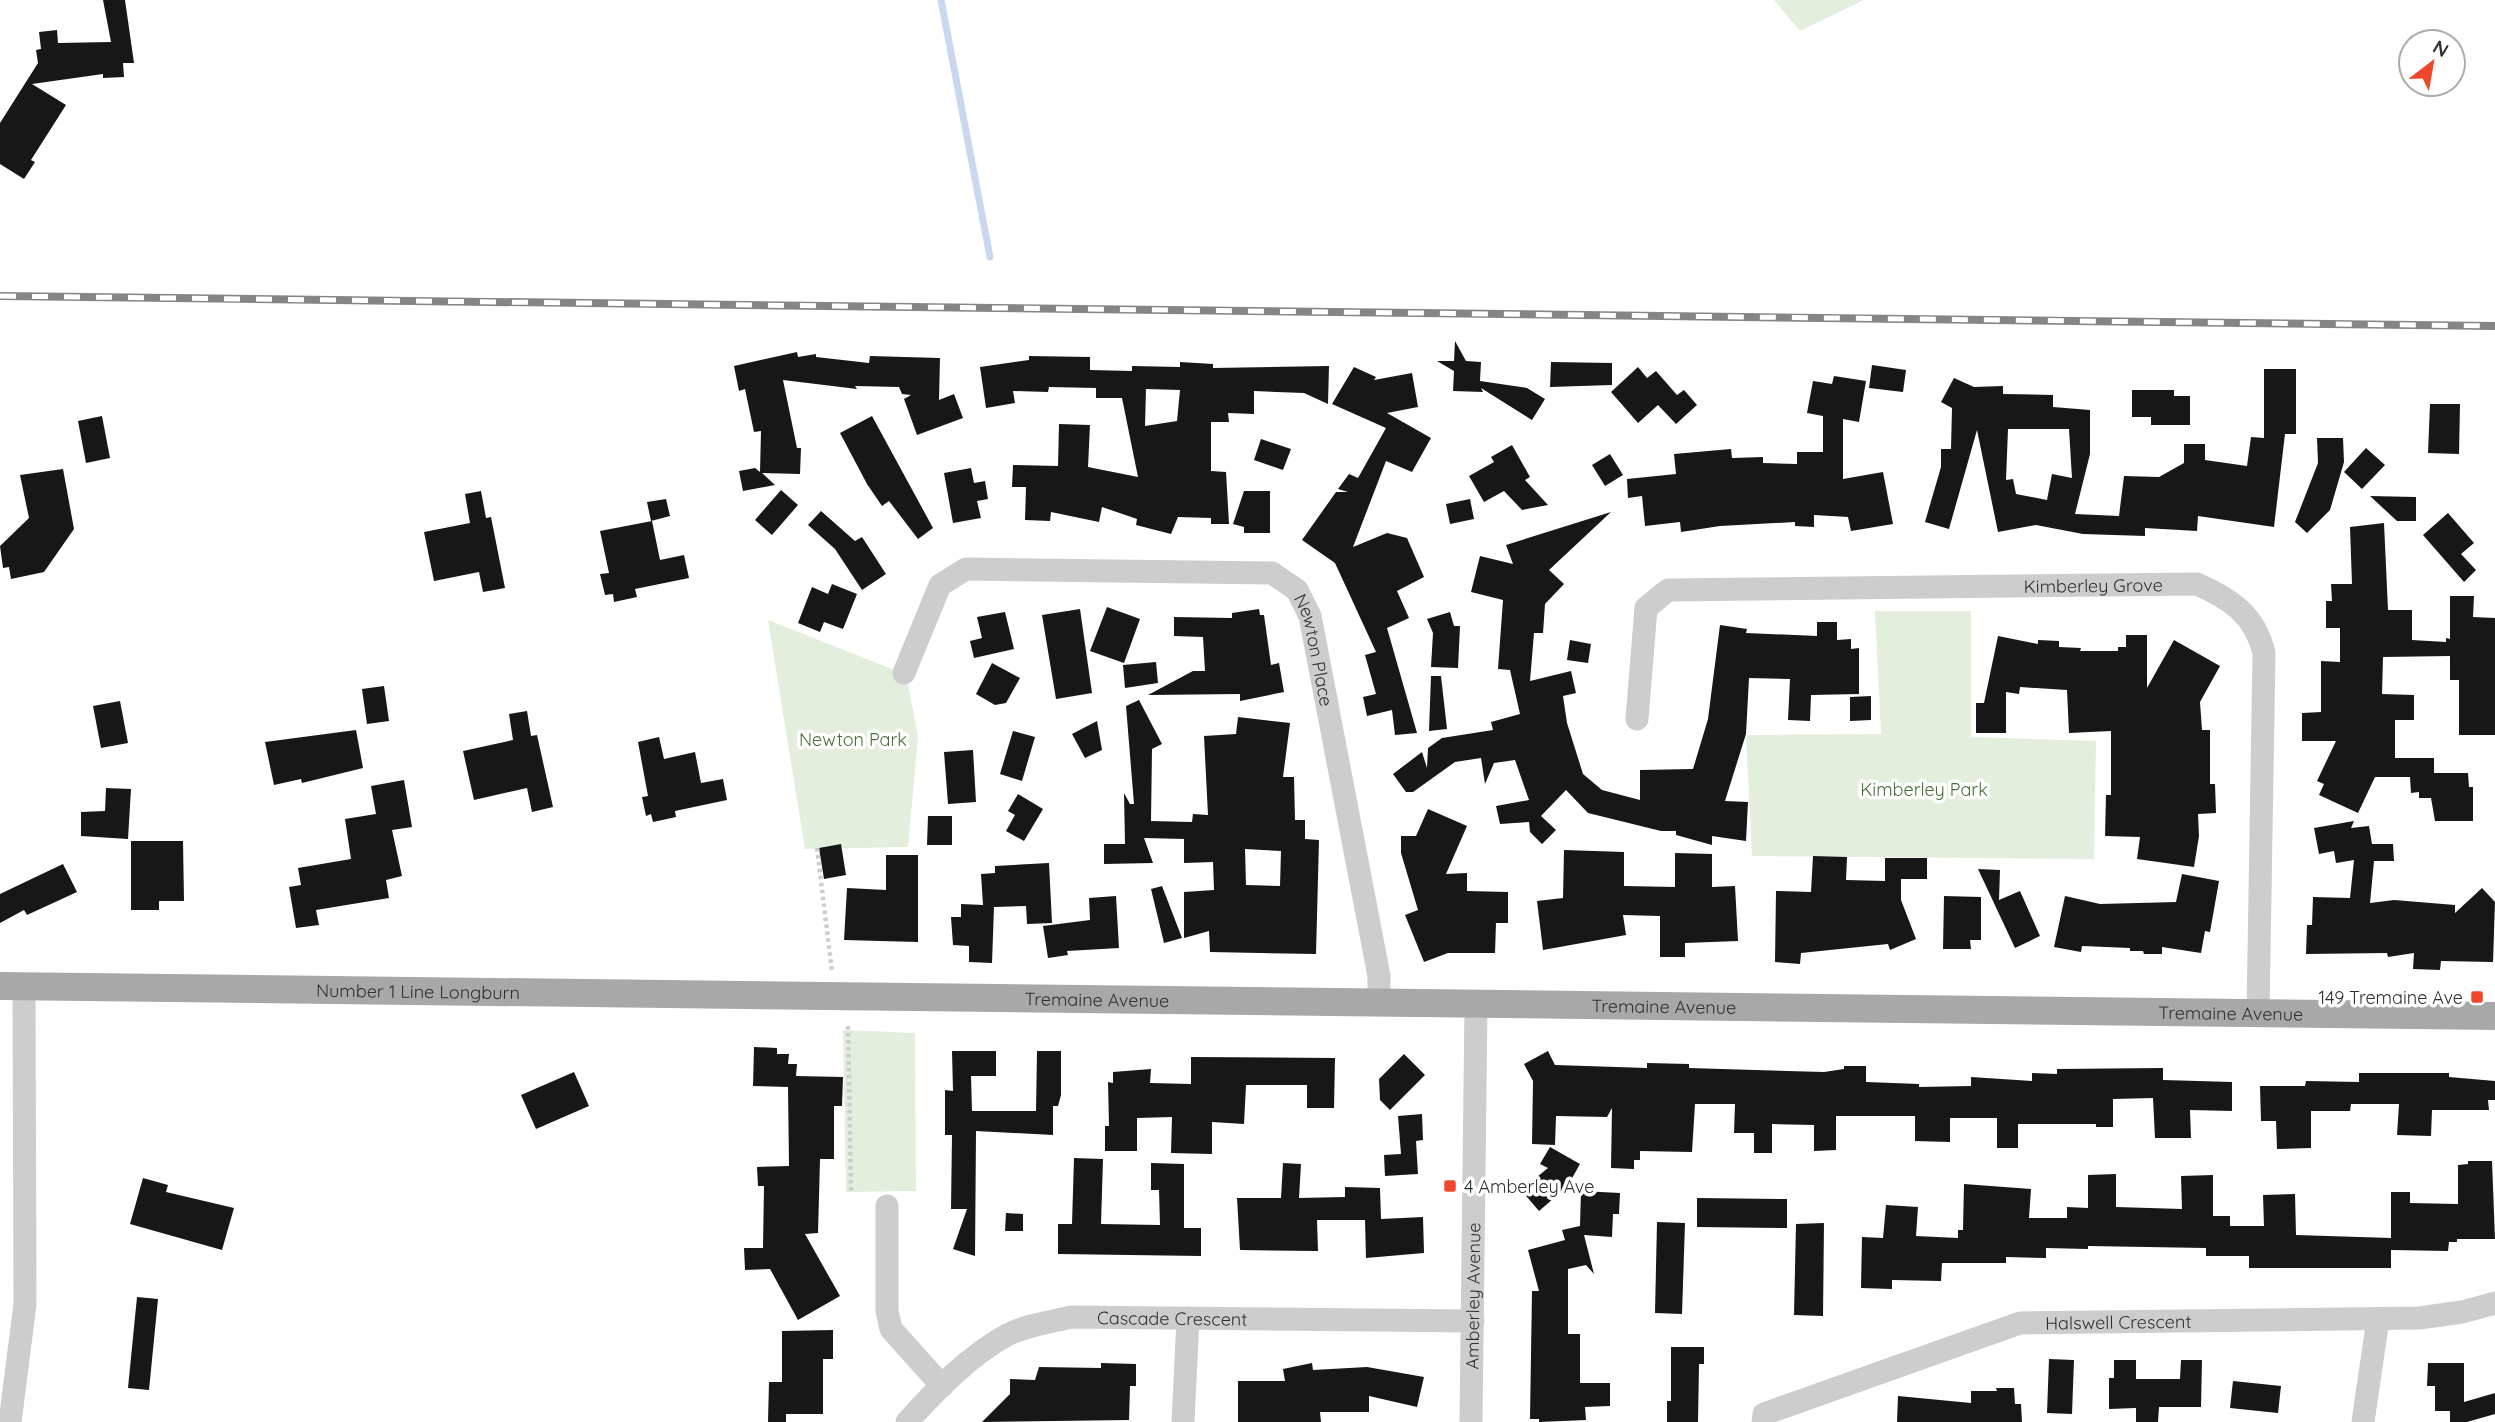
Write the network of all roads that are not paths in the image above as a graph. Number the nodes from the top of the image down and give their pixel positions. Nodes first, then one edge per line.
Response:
1 (904, 673) dead end
2 (1637, 719) dead end
3 (12, 986) edge
4 (835, 997) joint
5 (1379, 1002) junction
6 (1476, 1004) junction
7 (2258, 1013) junction
8 (2495, 1016) edge
9 (887, 1206) dead end
10 (2495, 1303) edge
11 (1188, 1318) junction
12 (2378, 1319) junction
13 (1473, 1321) junction
14 (942, 1385) junction
15 (10, 1422) edge
16 (907, 1422) edge
17 (1183, 1422) edge
18 (1471, 1422) edge
19 (1763, 1422) edge
20 (2363, 1422) edge

1 - 5 street, Newton Place
2 - 7 street, Kimberley Grove
3 - 4 main road, Number 1 Line Longburn
3 - 15 street
4 - 5 main road, Tremaine Avenue
5 - 6 main road, Tremaine Avenue
6 - 7 main road, Tremaine Avenue
6 - 13 street, Amberley Avenue
7 - 8 main road, Tremaine Avenue
9 - 14 street
10 - 12 street, Halswell Crescent
11 - 13 street, Cascade Crescent
11 - 14 street, Cascade Crescent
11 - 17 street
12 - 19 street, Halswell Crescent
12 - 20 street
13 - 18 street, Amberley Avenue
14 - 16 street, Cascade Crescent

